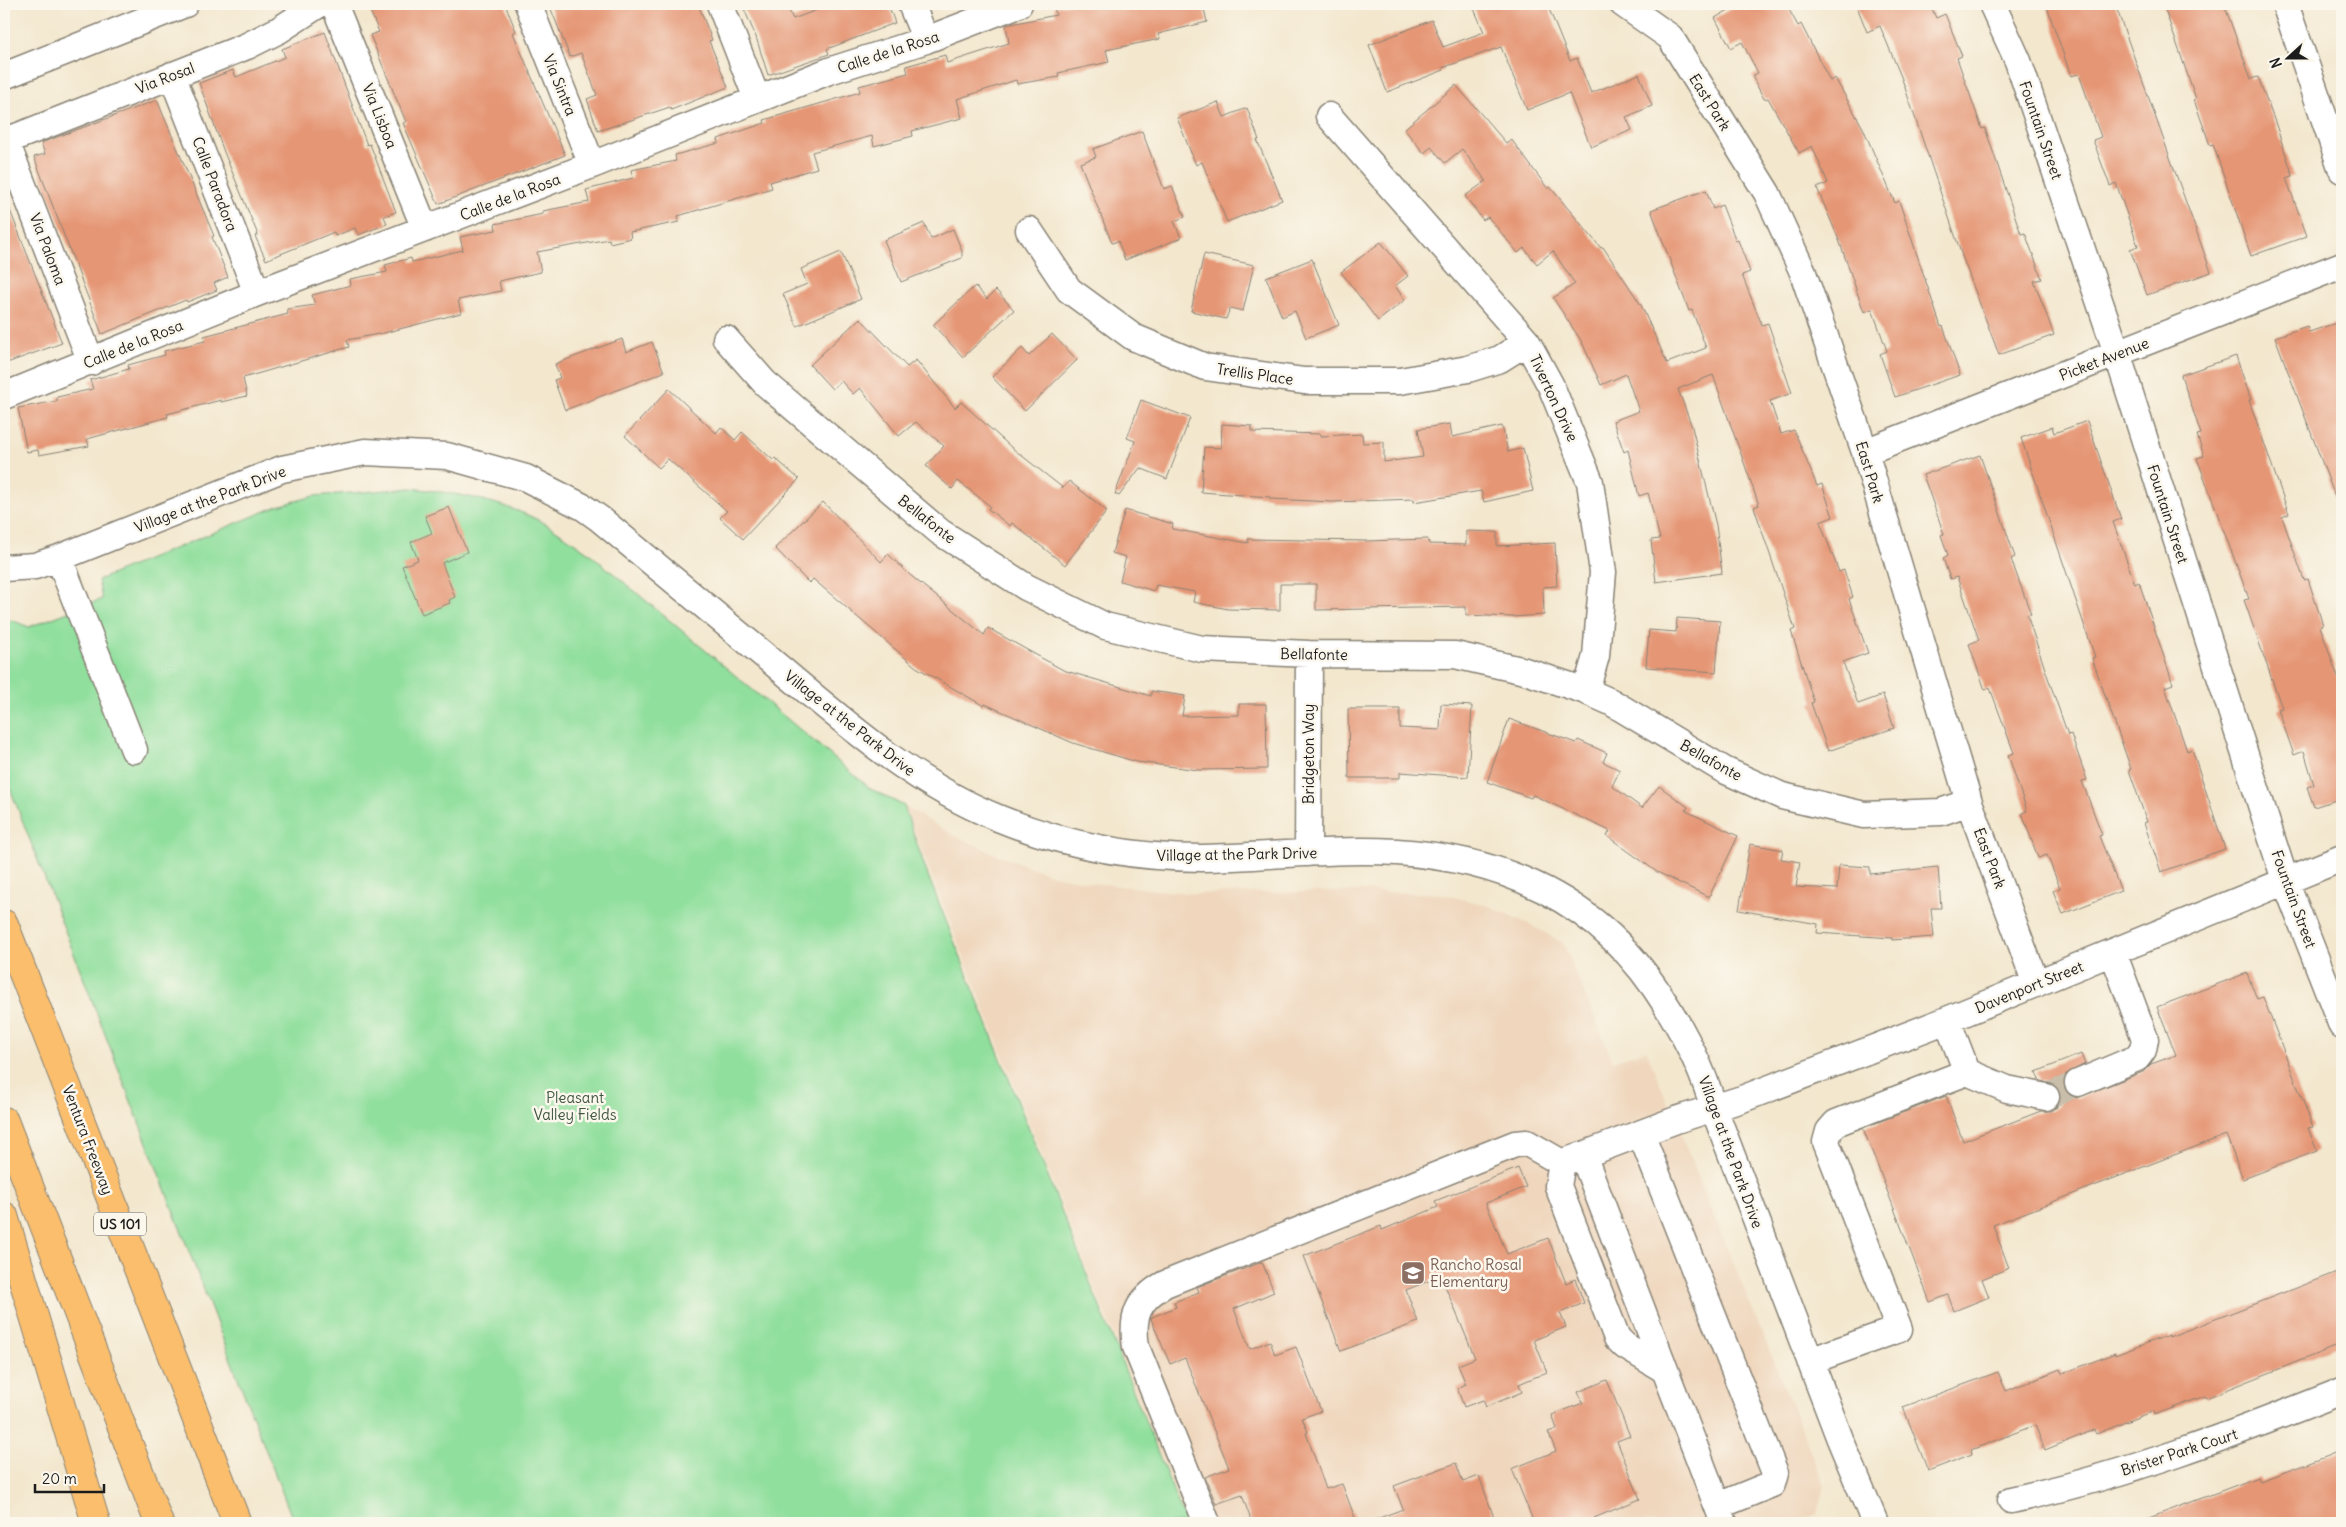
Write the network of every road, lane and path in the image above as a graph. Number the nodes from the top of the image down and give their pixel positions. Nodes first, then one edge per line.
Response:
1 (185, 4) edge
2 (319, 4) edge
3 (334, 4) edge
4 (528, 4) edge
5 (720, 4) edge
6 (912, 4) edge
7 (1019, 4) edge
8 (1623, 4) edge
9 (1992, 4) edge
10 (2285, 4) edge
11 (926, 40) junction
12 (172, 75) junction
13 (4, 76) edge
14 (757, 99) junction
15 (1329, 116) dead end
16 (5, 138) edge
17 (592, 165) junction
18 (2342, 170) edge
19 (425, 229) junction
20 (1028, 230) dead end
21 (2342, 265) edge
22 (258, 293) junction
23 (726, 339) dead end
24 (1527, 342) junction
25 (2117, 353) junction
26 (91, 362) junction
27 (4, 396) edge
28 (1865, 452) junction
29 (59, 558) junction
30 (4, 568) edge
31 (1309, 654) junction
32 (1586, 691) junction
33 (134, 750) dead end
34 (1969, 802) junction
35 (1308, 853) junction
36 (2342, 858) edge
37 (2285, 880) junction
38 (4, 924) edge
39 (2113, 952) junction
40 (2036, 984) junction
41 (1947, 1020) junction
42 (2342, 1026) edge
43 (1968, 1072) junction
44 (2078, 1083) tunnel mouth
45 (2046, 1097) tunnel mouth
46 (1714, 1109) junction
47 (4, 1122) edge
48 (1641, 1134) junction
49 (1572, 1159) junction
50 (4, 1216) edge
51 (1810, 1361) junction
52 (1665, 1370) junction
53 (2342, 1391) edge
54 (2011, 1500) dead end
55 (1721, 1515) edge
56 (96, 1523) edge
57 (159, 1523) edge
58 (237, 1523) edge
59 (1207, 1523) edge
60 (1875, 1523) edge

1 - 13 street
2 - 12 street, Via Rosal
3 - 19 street, Via Lisboa
4 - 17 street, Via Sintra
5 - 14 street
6 - 11 street
7 - 11 street, Calle de la Rosa
8 - 28 street, East Park
9 - 25 street, Fountain Street
10 - 18 street
11 - 14 street, Calle de la Rosa
12 - 16 street, Via Rosal
12 - 22 street, Calle Paradora
14 - 17 street, Calle de la Rosa
15 - 24 street, Tiverton Drive
16 - 26 street, Via Paloma
17 - 19 street, Calle de la Rosa
19 - 22 street, Calle de la Rosa
20 - 24 street, Trellis Place
21 - 25 street, Picket Avenue
22 - 26 street, Calle de la Rosa
23 - 31 street, Bellafonte
24 - 32 street, Tiverton Drive
25 - 28 street, Picket Avenue
25 - 37 street, Fountain Street
26 - 27 street, Calle de la Rosa
28 - 34 street, East Park
29 - 30 street, Village at the Park Drive
29 - 33 street
29 - 35 street, Village at the Park Drive
31 - 32 street, Bellafonte
31 - 35 street, Bridgeton Way
32 - 34 street, Bellafonte
34 - 40 street, East Park
35 - 46 street, Village at the Park Drive
36 - 37 street, Davenport Street
37 - 39 street, Davenport Street
37 - 42 street, Fountain Street
38 - 58 highway, Ventura Freeway / US 101
39 - 40 street, Davenport Street
39 - 44 street
40 - 41 street, Davenport Street
41 - 43 street
41 - 46 street, Davenport Street
43 - 45 street
43 - 51 street
46 - 48 street, Davenport Street
46 - 51 street, Village at the Park Drive
47 - 57 highway
48 - 49 street, Davenport Street
48 - 55 street
49 - 52 street
49 - 52 street
49 - 59 street
50 - 56 highway
51 - 60 street, Village at the Park Drive
52 - 55 street
53 - 54 street, Brister Park Court

